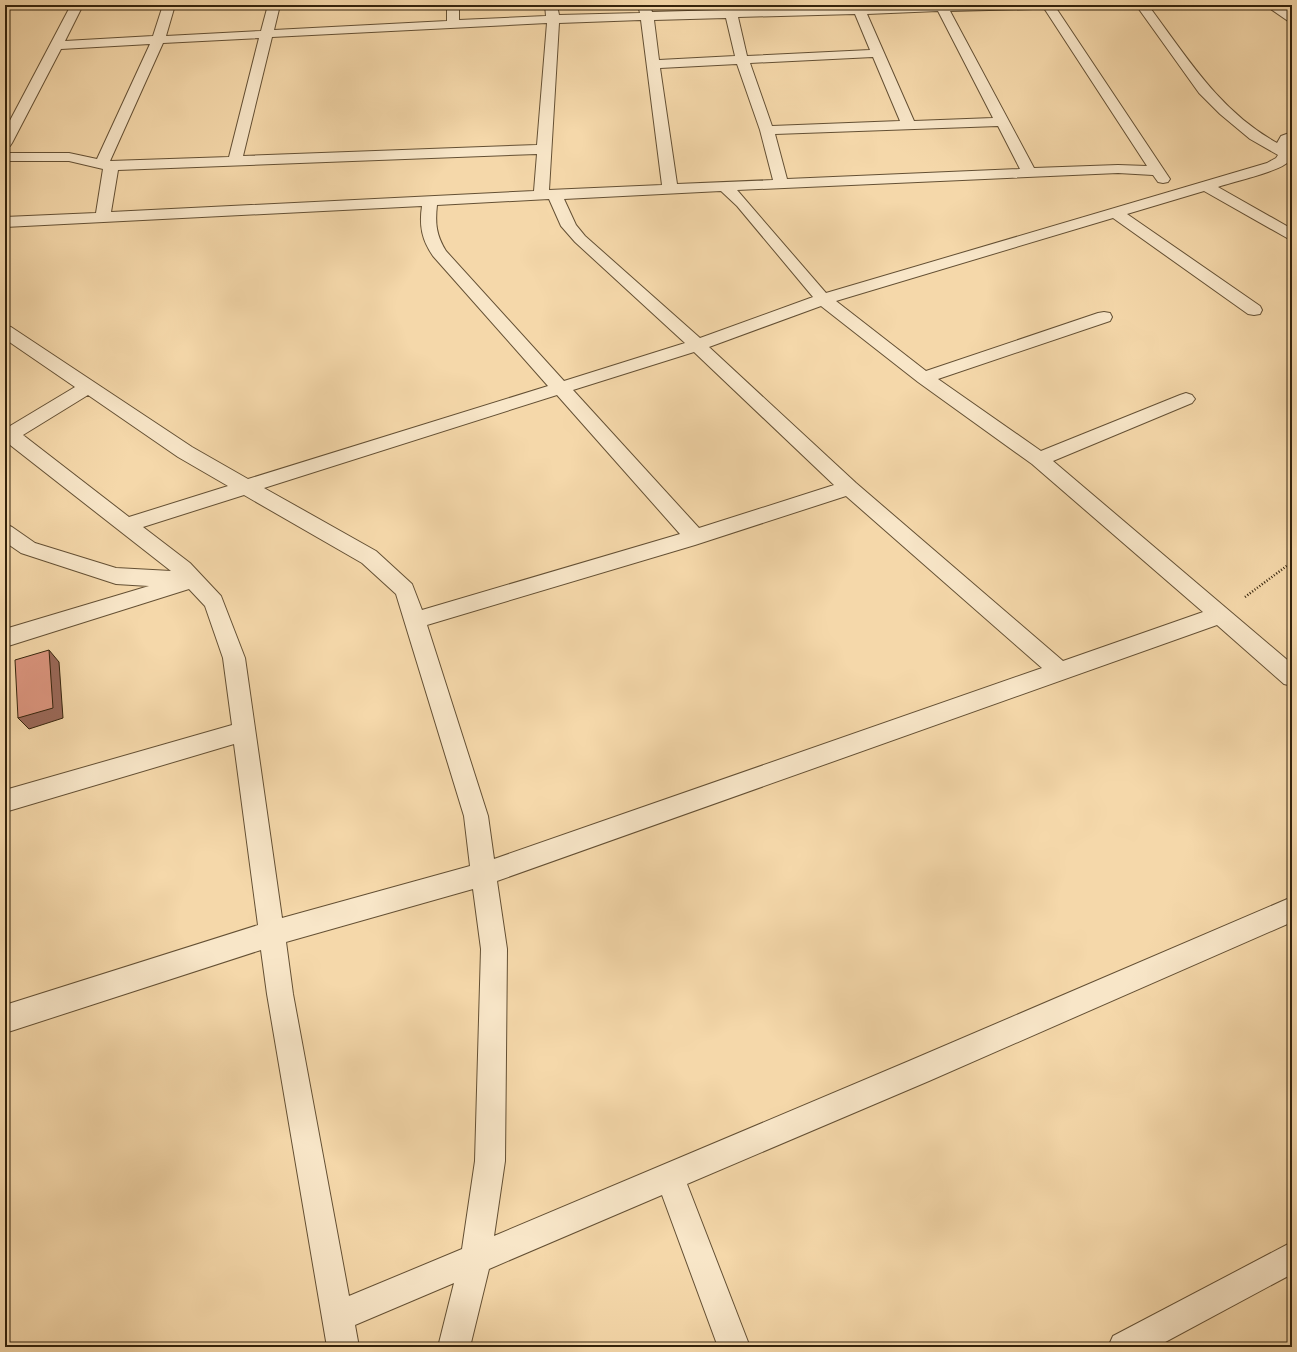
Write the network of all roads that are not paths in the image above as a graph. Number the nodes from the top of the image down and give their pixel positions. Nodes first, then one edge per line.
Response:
1 (77, 5) edge
2 (169, 5) edge
3 (274, 5) edge
4 (453, 5) edge
5 (551, 5) edge
6 (1033, 5) edge
7 (1048, 5) edge
8 (1142, 5) edge
9 (1271, 5) edge
10 (942, 6) edge
11 (730, 9) edge
12 (859, 10) junction
13 (646, 11) edge
14 (1292, 18) edge
15 (552, 19) junction
16 (453, 24) junction
17 (267, 34) junction
18 (158, 40) junction
19 (57, 45) junction
20 (878, 53) junction
21 (742, 60) junction
22 (654, 64) junction
23 (1002, 122) junction
24 (909, 125) junction
25 (767, 130) junction
26 (1292, 136) edge
27 (5, 143) edge
28 (544, 149) junction
29 (1289, 156) edge
30 (5, 157) edge
31 (235, 161) junction
32 (106, 166) junction
33 (1156, 171) junction
34 (1029, 173) junction
35 (781, 184) junction
36 (1204, 185) junction
37 (725, 186) junction
38 (670, 189) junction
39 (1175, 194) junction
40 (548, 195) junction
41 (430, 201) junction
42 (1116, 213) junction
43 (103, 217) junction
44 (5, 222) edge
45 (1292, 235) edge
46 (823, 299) junction
47 (1254, 310) dead end
48 (1104, 317) dead end
49 (5, 331) edge
50 (697, 345) junction
51 (924, 378) junction
52 (88, 387) junction
53 (560, 388) junction
54 (1186, 399) dead end
55 (8, 433) edge
56 (1040, 460) junction
57 (245, 487) junction
58 (849, 488) junction
59 (126, 525) junction
60 (5, 532) edge
61 (695, 537) junction
62 (194, 580) junction
63 (1220, 615) junction
64 (415, 620) junction
65 (5, 638) edge
66 (1060, 671) junction
67 (1292, 677) edge
68 (244, 732) junction
69 (5, 801) edge
70 (484, 874) junction
71 (1292, 909) edge
72 (271, 934) junction
73 (5, 1019) edge
74 (670, 1177) junction
75 (1292, 1257) edge
76 (476, 1259) junction
77 (338, 1316) junction
78 (343, 1347) edge
79 (454, 1347) edge
80 (734, 1347) edge
81 (1124, 1347) edge

1 - 19 street
2 - 18 street
3 - 17 street
4 - 16 street
5 - 15 street
6 - 10 street
7 - 33 street
8 - 29 street
9 - 14 street
10 - 12 street
10 - 23 street
11 - 12 street
11 - 13 street
11 - 21 street
12 - 20 street
13 - 15 street
13 - 22 street
15 - 16 street
15 - 28 street
16 - 17 street
17 - 18 street
17 - 31 street
18 - 19 street
18 - 32 street
19 - 27 street
20 - 21 street
20 - 24 street
21 - 22 street
21 - 25 street
22 - 38 street
23 - 24 street
23 - 34 street
24 - 25 street
25 - 35 street
26 - 29 street
28 - 31 street
28 - 40 street
29 - 36 street
30 - 32 street
31 - 32 street
32 - 43 street
33 - 34 street
33 - 39 street
34 - 35 street
35 - 37 street
36 - 39 street
36 - 45 street
37 - 38 street
37 - 46 street
38 - 40 street
39 - 42 street
40 - 41 street
40 - 50 street
41 - 43 street
41 - 53 street
42 - 46 street
42 - 47 street
43 - 44 street
46 - 50 street
46 - 51 street
48 - 51 street
49 - 52 street
50 - 53 street
50 - 58 street
51 - 56 street
52 - 55 street
52 - 57 street
53 - 57 street
53 - 61 street
54 - 56 street
55 - 59 street
56 - 63 street
57 - 59 street
57 - 64 street
58 - 61 street
58 - 66 street
59 - 62 street
60 - 62 street
61 - 64 street
62 - 65 street
62 - 68 street
63 - 66 street
63 - 67 street
64 - 70 street
66 - 70 street
68 - 69 street
68 - 72 street
70 - 72 street
70 - 76 street
71 - 74 street
72 - 73 street
72 - 77 street
74 - 76 street
74 - 80 street
75 - 81 street
76 - 77 street
76 - 79 street
77 - 78 street

